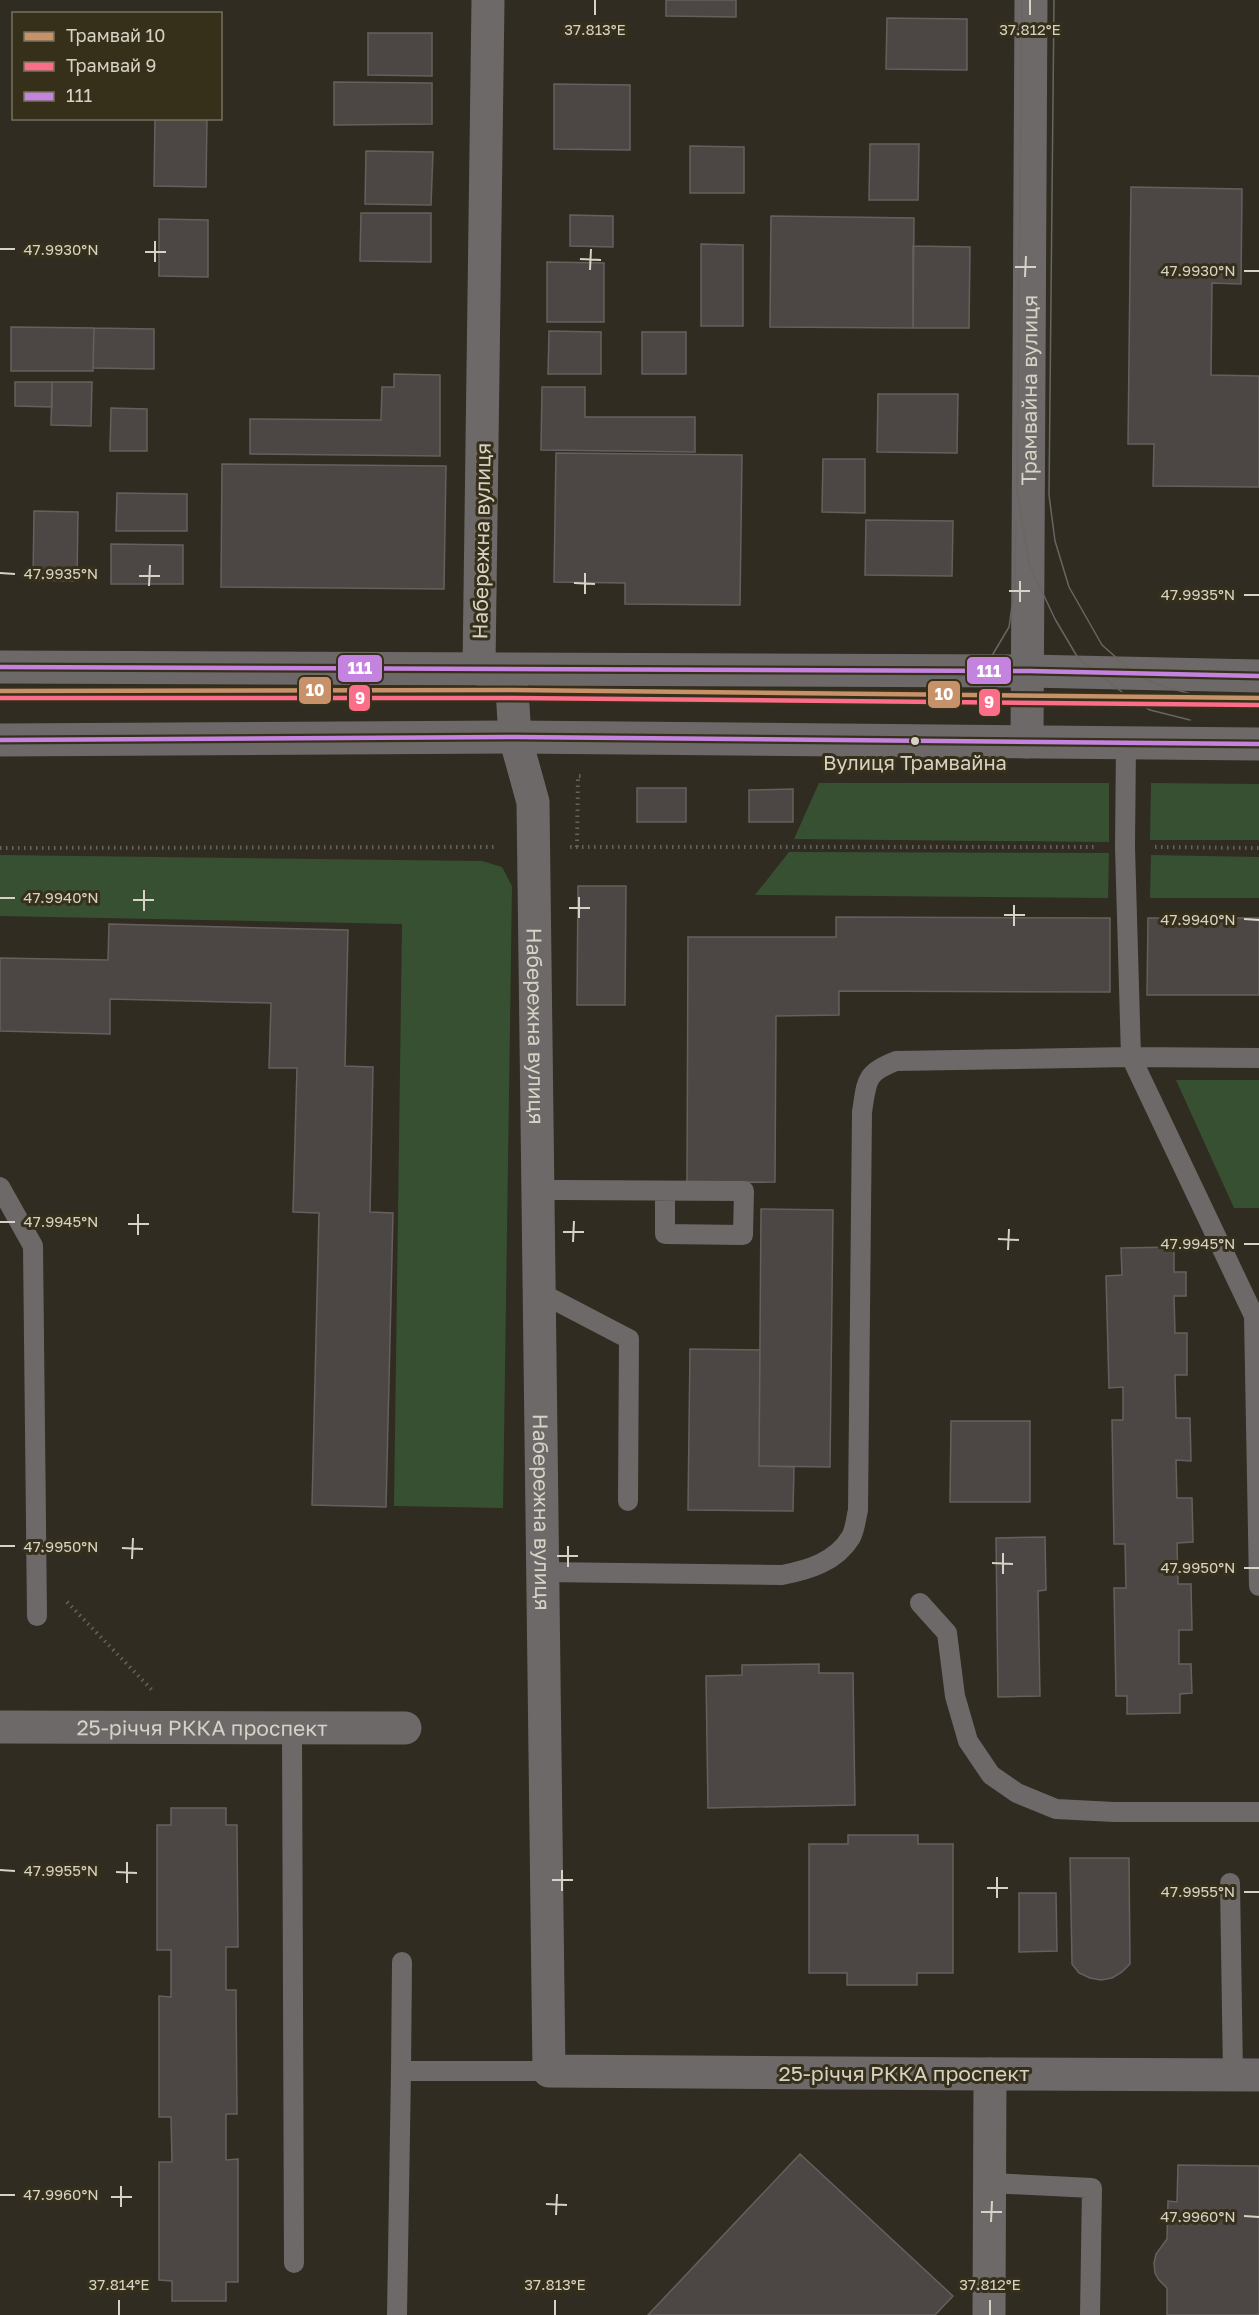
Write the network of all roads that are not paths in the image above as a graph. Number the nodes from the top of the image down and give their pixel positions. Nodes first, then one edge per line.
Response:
1 (488, 0) edge
2 (1031, 0) edge
3 (0, 667) edge
4 (479, 667) junction
5 (1029, 671) junction
6 (1259, 676) edge
7 (515, 737) junction
8 (0, 741) edge
9 (1027, 742) junction
10 (1126, 743) junction
11 (1259, 744) edge
12 (1131, 1057) junction
13 (1259, 1058) edge
14 (0, 1187) edge
15 (538, 1190) junction
16 (665, 1191) dead end
17 (539, 1292) junction
18 (627, 1501) dead end
19 (543, 1572) junction
20 (1259, 1586) edge
21 (920, 1603) dead end
22 (37, 1616) dead end
23 (0, 1727) edge
24 (292, 1728) junction
25 (405, 1728) dead end
26 (1259, 1812) edge
27 (1230, 1883) dead end
28 (402, 1962) dead end
29 (401, 2071) junction
30 (549, 2071) junction
31 (990, 2074) junction
32 (1246, 2075) edge
33 (990, 2183) junction
34 (294, 2263) dead end
35 (397, 2315) edge
36 (989, 2315) edge
37 (1090, 2315) edge

1 - 4 street, Набережна вулиця
2 - 5 street, Трамвайна вулиця
3 - 4 street
4 - 5 street
4 - 7 street, Набережна вулиця
5 - 6 street
5 - 9 street, Трамвайна вулиця
7 - 8 street
7 - 9 street
7 - 15 street, Набережна вулиця
9 - 10 street
10 - 11 street
10 - 12 lane
12 - 13 lane
12 - 19 lane
12 - 20 lane
14 - 22 lane
15 - 16 lane
15 - 17 street, Набережна вулиця
17 - 18 lane
17 - 19 street, Набережна вулиця
19 - 30 street, Набережна вулиця
21 - 26 lane
23 - 24 street, 25-річчя РККА проспект
24 - 25 street, 25-річчя РККА проспект
24 - 34 lane
27 - 32 lane
28 - 29 lane
29 - 30 lane
29 - 35 lane
30 - 31 street, 25-річчя РККА проспект
31 - 32 street, 25-річчя РККА проспект
31 - 33 street
33 - 36 street
33 - 37 lane

